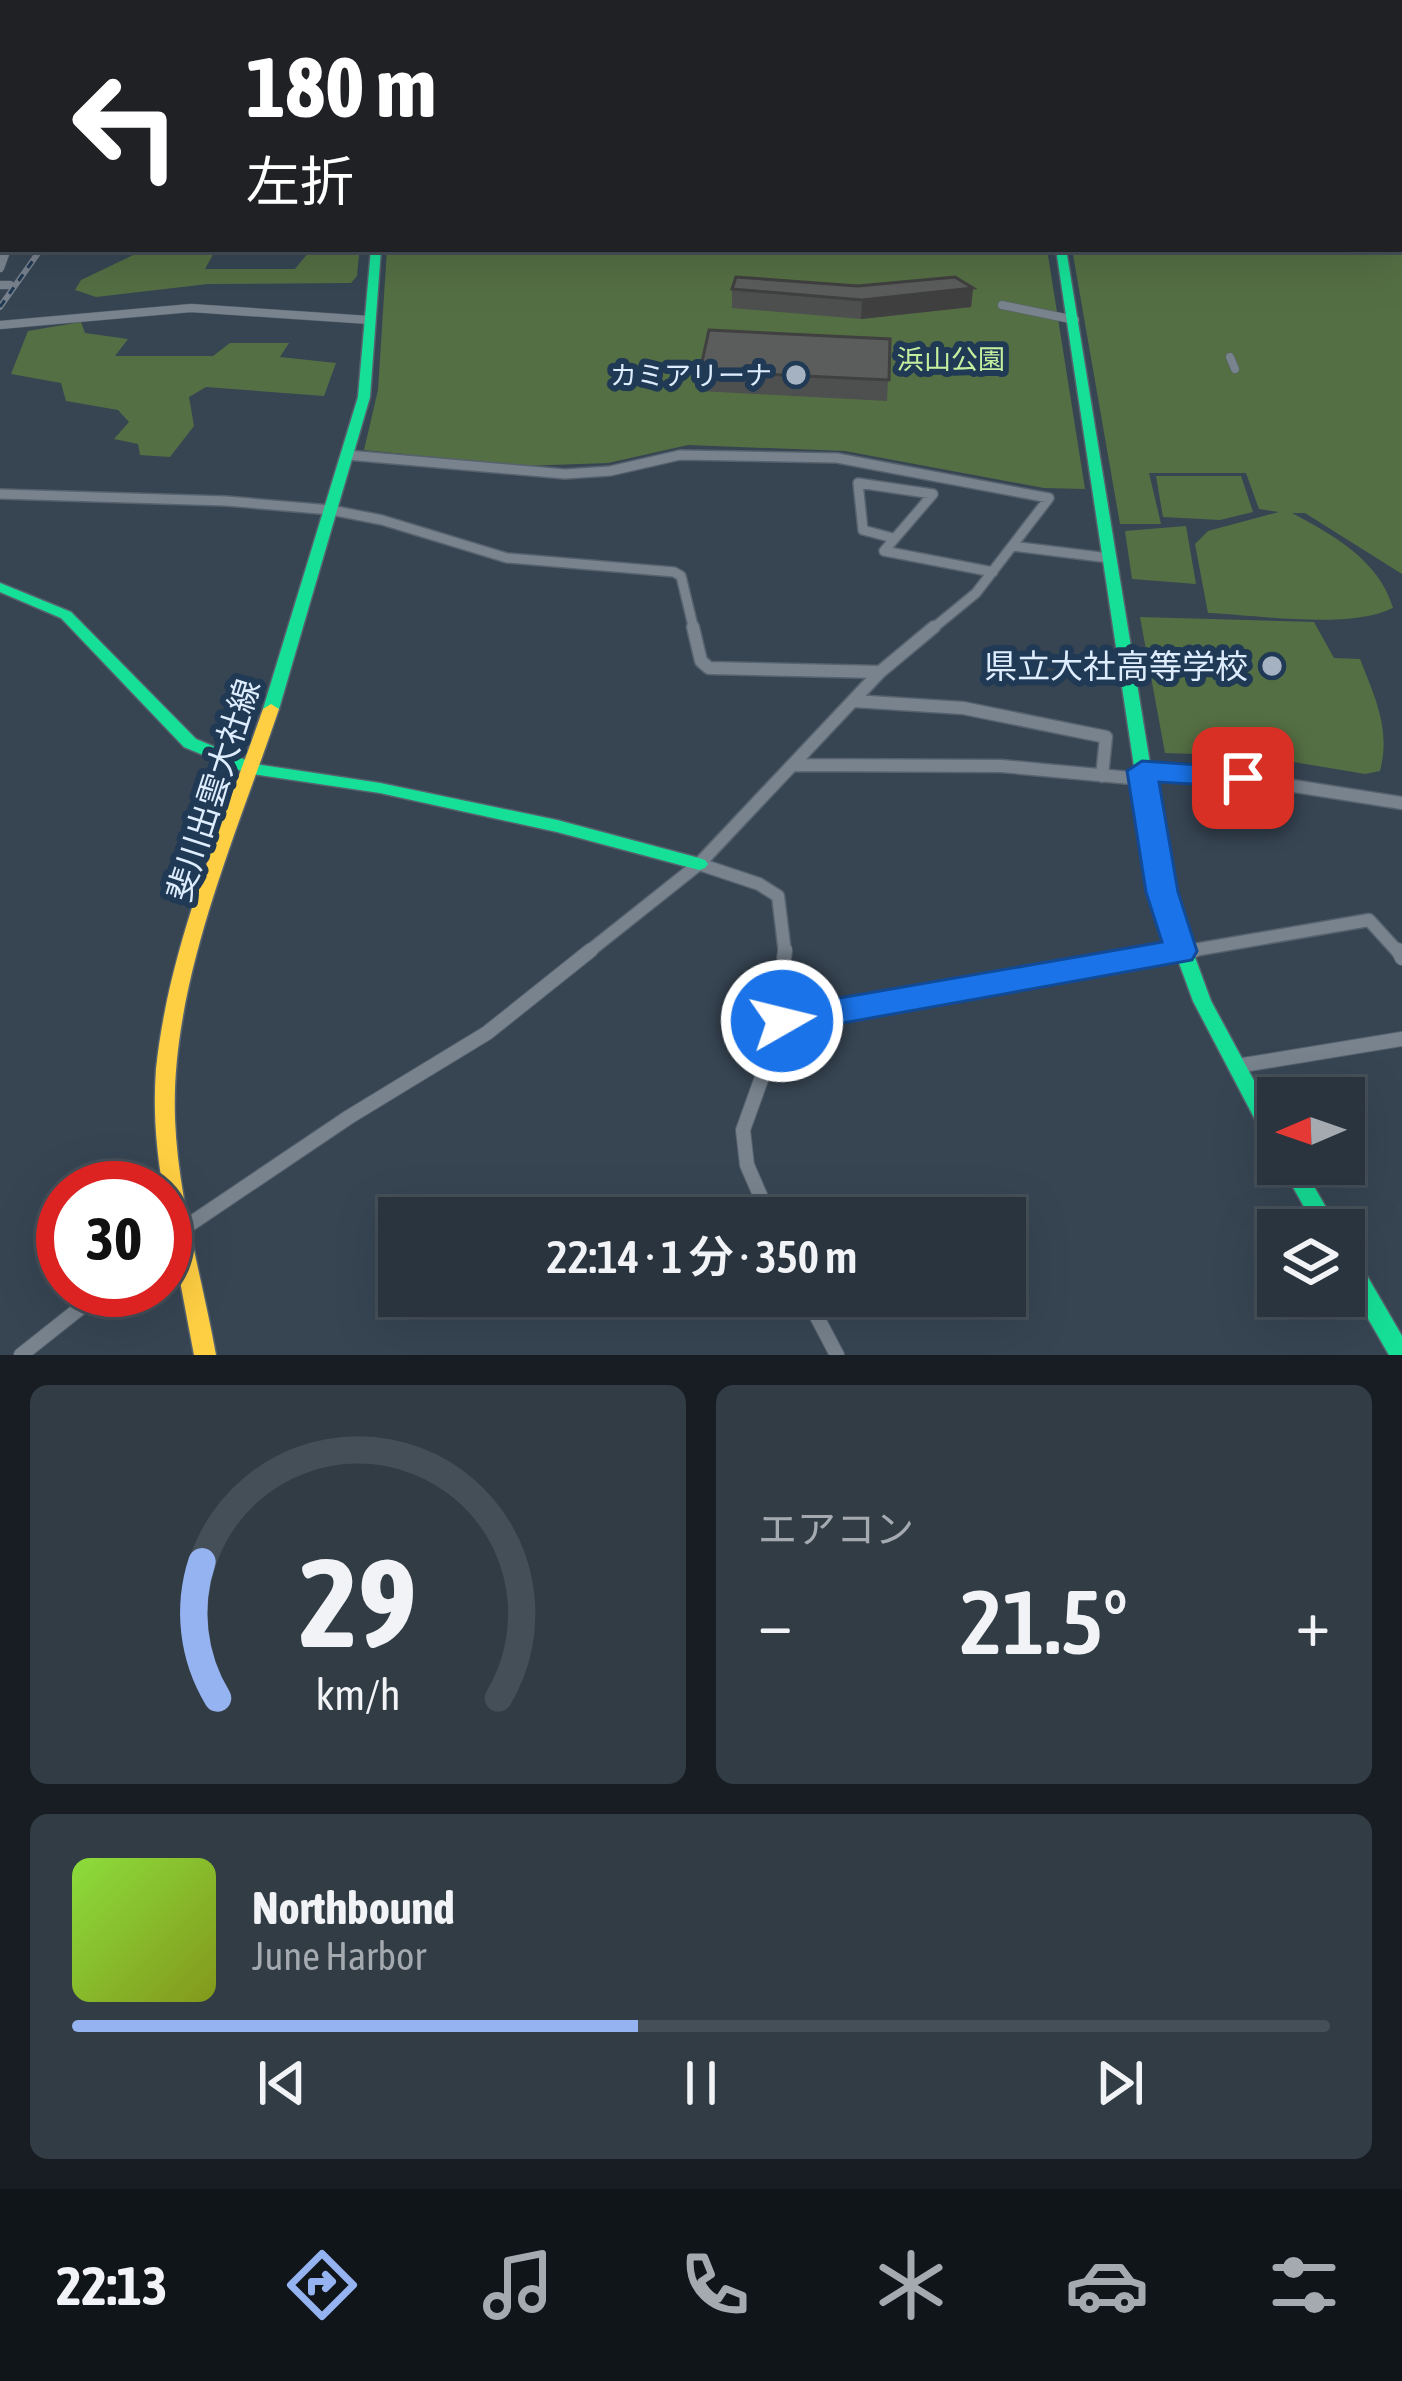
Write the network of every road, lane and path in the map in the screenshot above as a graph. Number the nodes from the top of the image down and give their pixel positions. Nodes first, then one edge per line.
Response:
1 (376, 252) edge
2 (1062, 252) edge
3 (1002, 305) dead end
4 (369, 320) junction
5 (1076, 320) junction
6 (0, 325) edge
7 (1230, 357) dead end
8 (1235, 369) dead end
9 (347, 455) junction
10 (0, 494) edge
11 (331, 510) junction
12 (892, 538) junction
13 (1012, 546) junction
14 (1108, 558) junction
15 (992, 572) junction
16 (0, 587) edge
17 (880, 672) junction
18 (853, 701) junction
19 (793, 765) junction
20 (252, 769) junction
21 (1142, 775) junction
22 (1102, 776) junction
23 (1402, 803) edge
24 (699, 864) junction
25 (1181, 951) junction
26 (1402, 958) edge
27 (782, 1021) junction
28 (1402, 1039) edge
29 (1234, 1067) junction
30 (1257, 1107) edge
31 (171, 1161) edge
32 (761, 1197) edge
33 (192, 1221) edge
34 (192, 1286) edge
35 (1365, 1293) edge
36 (69, 1317) edge
37 (817, 1317) edge
38 (21, 1355) edge
39 (205, 1355) edge
40 (837, 1355) edge
41 (1401, 1355) edge

1 - 4 street, 斐川出雲大社線
2 - 5 street
3 - 5 street
4 - 6 street
4 - 9 street, 斐川出雲大社線
5 - 14 street
7 - 8 street
9 - 11 street, 斐川出雲大社線
9 - 13 street
10 - 11 street
11 - 17 street
11 - 20 street, 斐川出雲大社線
12 - 12 street
12 - 15 street
13 - 14 street
13 - 15 street
14 - 21 street
15 - 17 street
16 - 20 street
17 - 18 street
18 - 19 street
18 - 22 street
19 - 22 street
19 - 24 street
20 - 24 street
20 - 31 street, 斐川出雲大社線
21 - 22 street
21 - 23 street
21 - 25 street
24 - 27 street
24 - 33 street
25 - 26 street
25 - 27 street
25 - 29 street
27 - 32 street
28 - 29 street
29 - 30 street
34 - 39 street, 斐川出雲大社線
35 - 41 street
36 - 38 street
37 - 40 street

